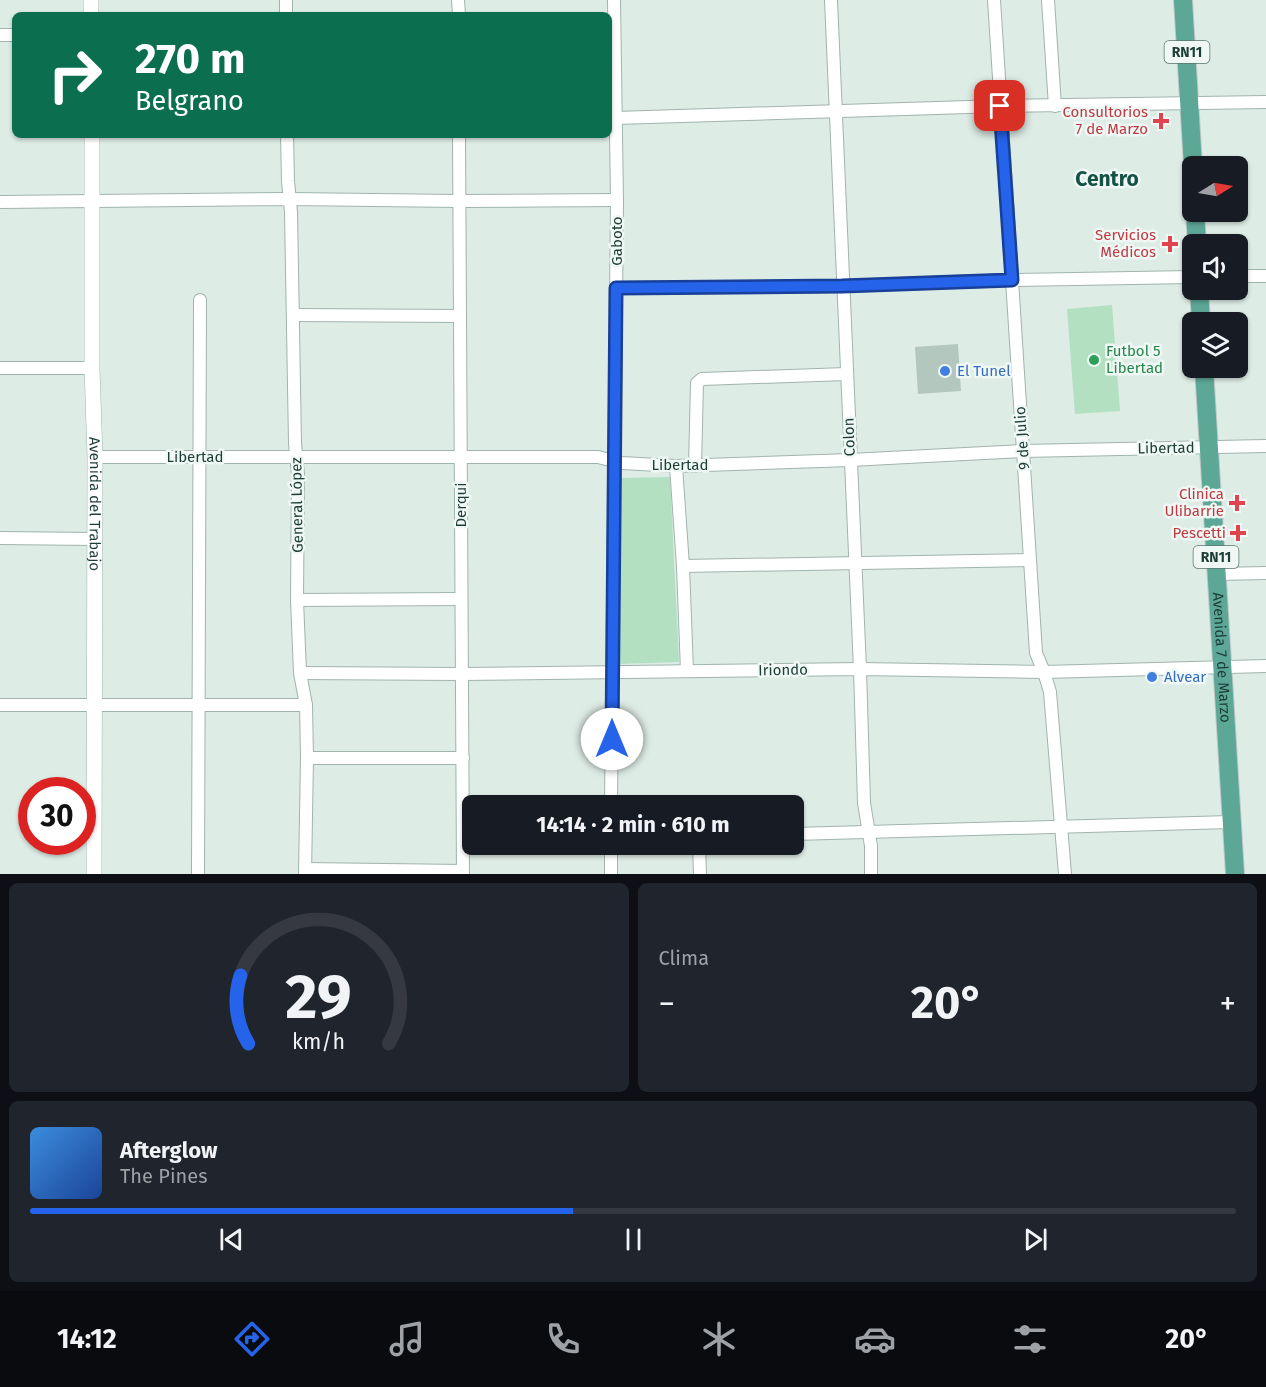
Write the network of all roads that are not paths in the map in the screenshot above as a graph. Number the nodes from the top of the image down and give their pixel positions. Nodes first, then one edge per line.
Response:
1 (614, 0) edge
2 (831, 0) edge
3 (994, 0) edge
4 (1048, 0) edge
5 (1184, 0) edge
6 (612, 35) edge
7 (1266, 102) edge
8 (1190, 103) junction
9 (1000, 106) junction
10 (1054, 106) junction
11 (835, 110) junction
12 (616, 118) junction
13 (92, 138) edge
14 (287, 138) edge
15 (459, 138) edge
16 (1193, 156) edge
17 (290, 199) junction
18 (617, 200) junction
19 (92, 201) junction
20 (459, 201) junction
21 (0, 202) edge
22 (1248, 276) edge
23 (1266, 276) edge
24 (1182, 277) edge
25 (1012, 280) junction
26 (842, 286) junction
27 (616, 288) junction
28 (200, 300) dead end
29 (294, 315) junction
30 (460, 316) junction
31 (0, 368) edge
32 (92, 368) junction
33 (846, 374) junction
34 (1205, 378) edge
35 (1266, 446) edge
36 (1209, 447) junction
37 (1023, 451) junction
38 (95, 457) junction
39 (199, 457) junction
40 (296, 457) junction
41 (460, 457) junction
42 (850, 460) junction
43 (614, 461) junction
44 (676, 466) junction
45 (695, 466) junction
46 (0, 538) edge
47 (94, 539) junction
48 (1030, 560) junction
49 (854, 563) junction
50 (683, 566) junction
51 (1266, 573) edge
52 (1217, 574) junction
53 (461, 599) junction
54 (297, 600) junction
55 (1266, 666) edge
56 (1222, 667) junction
57 (860, 669) junction
58 (687, 672) junction
59 (1044, 672) junction
60 (300, 673) junction
61 (612, 673) junction
62 (462, 674) junction
63 (0, 705) edge
64 (94, 705) junction
65 (199, 705) junction
66 (306, 705) junction
67 (307, 758) junction
68 (463, 758) junction
69 (465, 795) edge
70 (611, 795) edge
71 (1231, 822) junction
72 (1062, 826) junction
73 (868, 832) junction
74 (804, 834) edge
75 (465, 855) edge
76 (610, 855) edge
77 (699, 855) edge
78 (305, 872) edge
79 (463, 873) edge
80 (94, 874) edge
81 (198, 874) edge
82 (611, 874) edge
83 (700, 874) edge
84 (871, 874) edge
85 (1065, 874) edge
86 (1235, 874) edge

1 - 6 street, Gaboto
2 - 11 street, Colon
3 - 9 street, 9 de Julio
4 - 10 street
5 - 8 main road, RN11
6 - 12 street, Gaboto
7 - 8 street
8 - 10 street
8 - 16 main road, RN11
9 - 10 street
9 - 11 street
9 - 25 street, 9 de Julio
11 - 12 street
11 - 26 street, Colon
12 - 18 street, Gaboto
13 - 19 street, Avenida del Trabajo
14 - 17 street, General López
15 - 20 street, Derqui
17 - 19 street
17 - 20 street
17 - 29 street, General López
18 - 20 street
18 - 27 street, Gaboto
19 - 21 street
19 - 32 street, Avenida del Trabajo
20 - 30 street, Derqui
22 - 23 street
24 - 25 street
25 - 26 street
25 - 37 street, 9 de Julio
26 - 27 street
26 - 33 street, Colon
27 - 43 street, Gaboto
28 - 39 street
29 - 30 street
29 - 40 street, General López
30 - 41 street, Derqui
31 - 32 street
32 - 38 street, Avenida del Trabajo
33 - 42 street, Colon
33 - 45 street
34 - 36 main road, Avenida 7 de Marzo / RN11
35 - 36 street, Libertad
36 - 37 street, Libertad
36 - 52 main road, Avenida 7 de Marzo / RN11
37 - 42 street, Libertad
37 - 48 street, 9 de Julio
38 - 39 street, Libertad
38 - 47 street, Avenida del Trabajo
39 - 40 street, Libertad
39 - 65 street
40 - 41 street, Libertad
40 - 54 street, General López
41 - 43 street, Libertad
41 - 53 street, Derqui
42 - 45 street, Libertad
42 - 49 street, Colon
43 - 44 street, Libertad
43 - 61 street, Gaboto
44 - 45 street, Libertad
44 - 50 street
46 - 47 street
47 - 64 street, Avenida del Trabajo
48 - 49 street
48 - 59 street, 9 de Julio
49 - 50 street
49 - 57 street, Colon
50 - 58 street
51 - 52 street
52 - 56 main road, Avenida 7 de Marzo / RN11
53 - 54 street
53 - 62 street, Derqui
54 - 60 street, General López
55 - 56 street, Iriondo
56 - 59 street, Iriondo
56 - 71 main road, Avenida 7 de Marzo / RN11
57 - 58 street, Iriondo
57 - 59 street, Iriondo
57 - 73 street, Colon
58 - 61 street, Iriondo
59 - 72 street, 9 de Julio
60 - 62 street, Iriondo
60 - 66 street, General López
61 - 62 street, Iriondo
61 - 70 street, Gaboto
62 - 68 street, Derqui
63 - 64 street
64 - 65 street
64 - 80 street, Avenida del Trabajo
65 - 66 street
65 - 81 street
66 - 67 street, General López
67 - 68 street
67 - 78 street, General López
68 - 69 street, Derqui
71 - 72 street
71 - 86 main road, Avenida 7 de Marzo / RN11
72 - 73 street
72 - 85 street, 9 de Julio
73 - 74 street
73 - 84 street, Colon
75 - 79 street, Derqui
76 - 82 street
77 - 83 street
78 - 79 street

